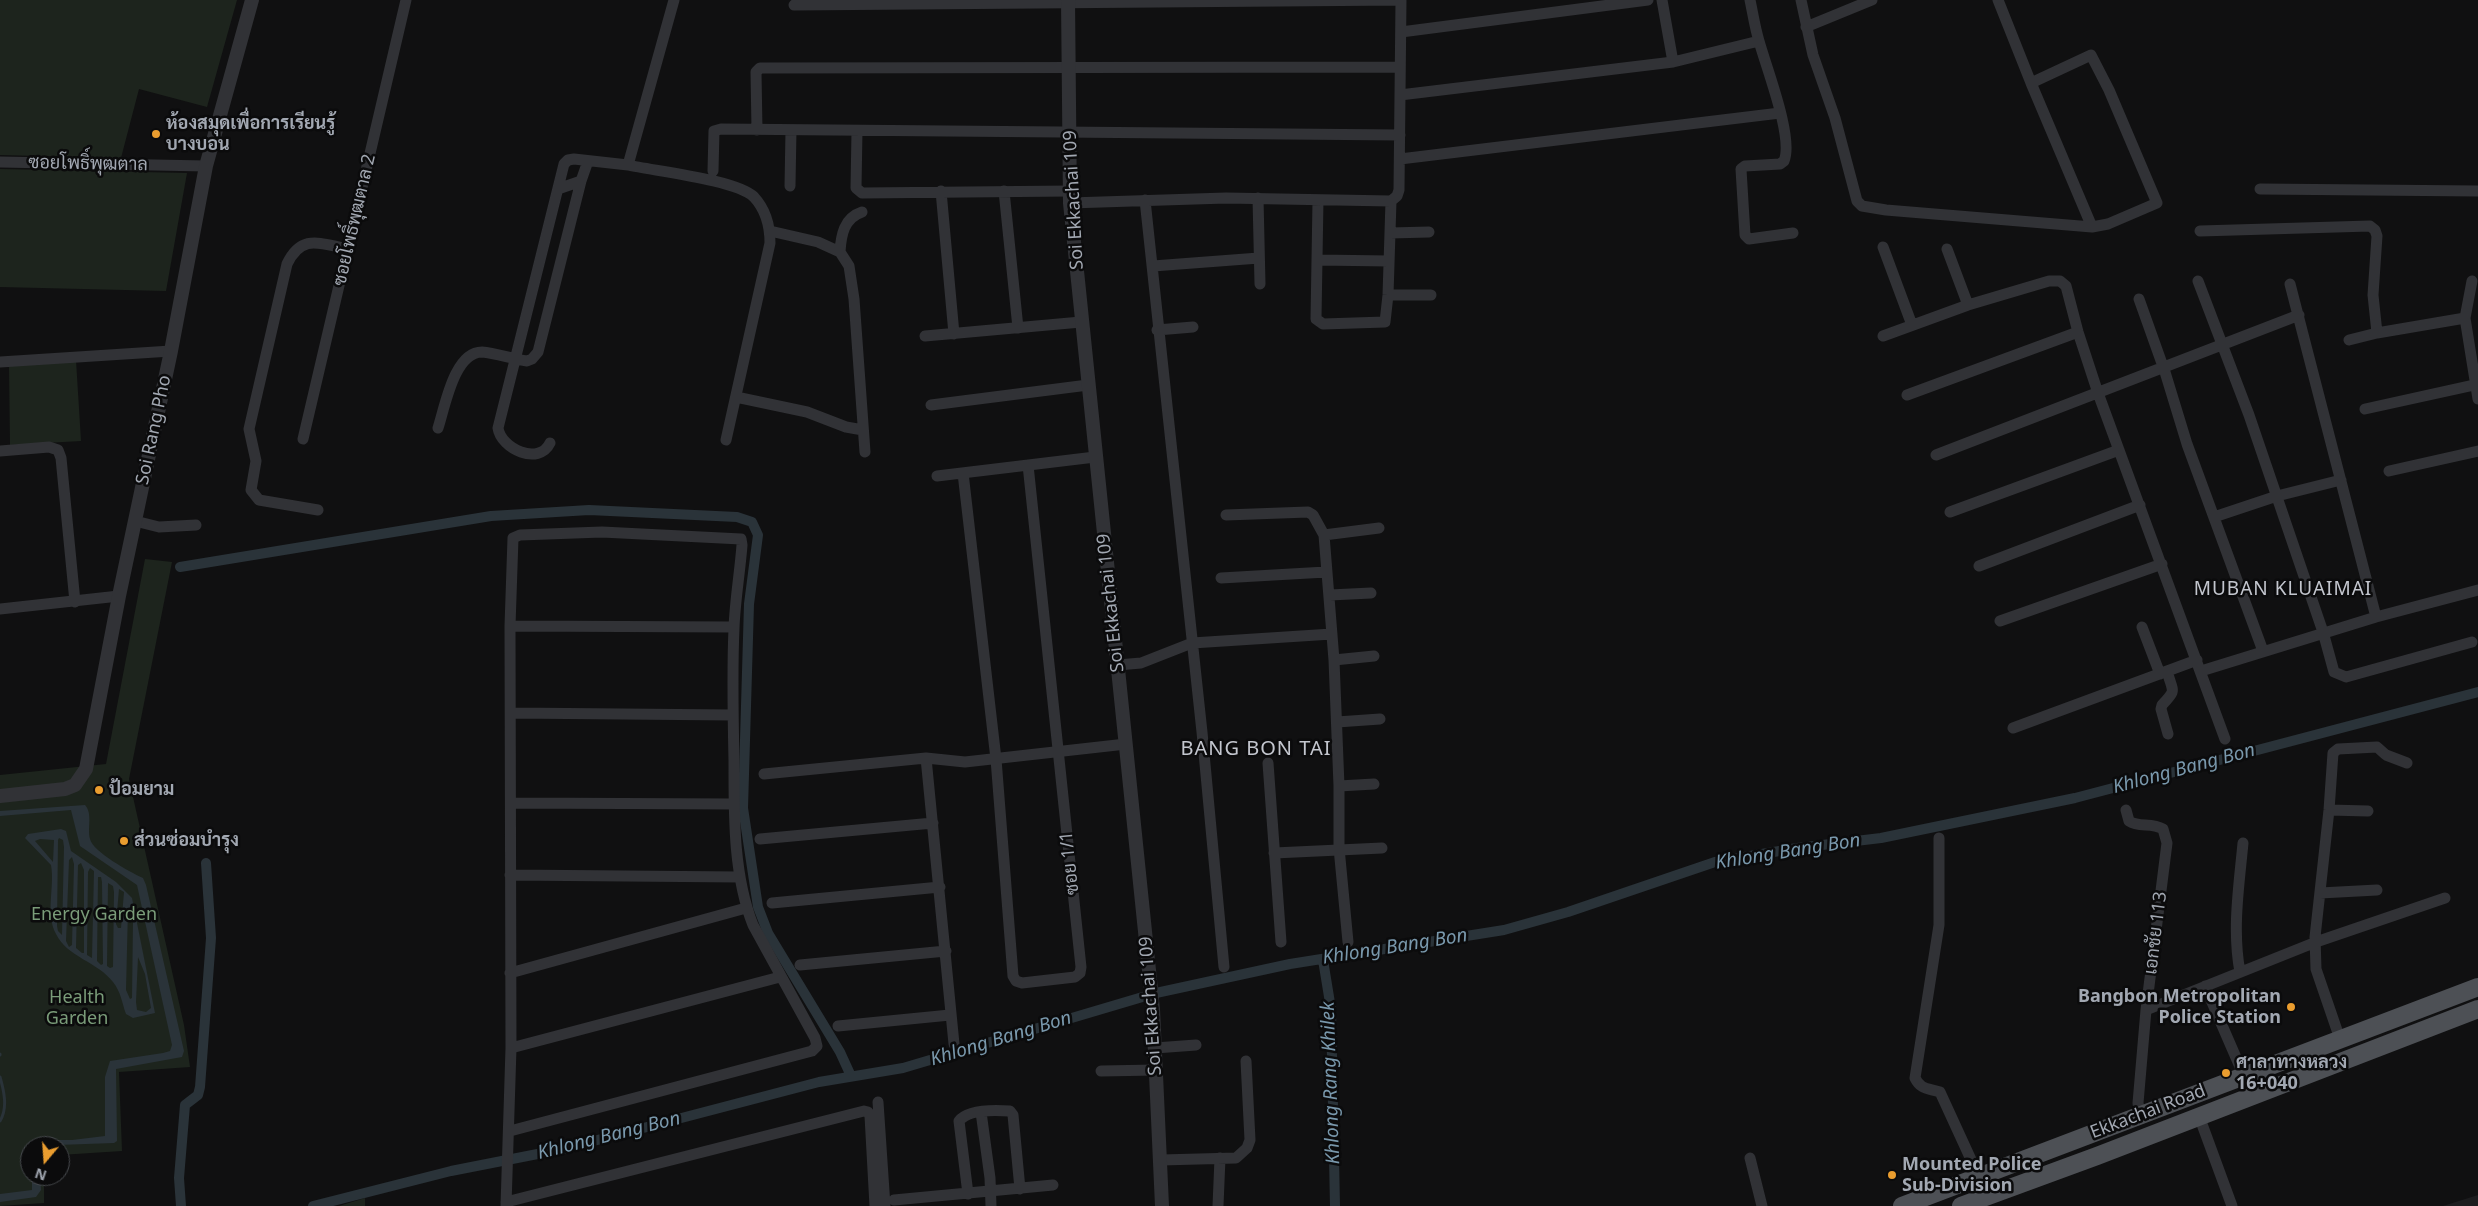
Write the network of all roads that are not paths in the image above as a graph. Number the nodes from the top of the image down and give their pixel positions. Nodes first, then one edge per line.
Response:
1 (252, 0) edge
2 (406, 0) edge
3 (674, 0) edge
4 (1401, 0) edge
5 (1648, 0) edge
6 (1662, 0) edge
7 (1750, 0) edge
8 (1801, 0) edge
9 (1872, 0) edge
10 (1998, 0) edge
11 (1068, 1) edge
12 (794, 5) dead end
13 (1806, 27) junction
14 (1401, 32) junction
15 (1759, 41) junction
16 (1673, 62) junction
17 (1400, 67) junction
18 (1069, 68) junction
19 (2031, 83) junction
20 (1400, 95) junction
21 (1780, 112) junction
22 (757, 130) junction
23 (791, 130) junction
24 (857, 131) junction
25 (1070, 134) junction
26 (1400, 136) junction
27 (1400, 159) junction
28 (588, 160) junction
29 (0, 162) edge
30 (628, 165) junction
31 (206, 166) junction
32 (713, 171) dead end
33 (581, 181) junction
34 (790, 186) dead end
35 (558, 189) junction
36 (2260, 189) dead end
37 (941, 191) junction
38 (1004, 191) junction
39 (2478, 192) edge
40 (1070, 197) junction
41 (1258, 198) junction
42 (1145, 200) junction
43 (1318, 200) junction
44 (1391, 201) junction
45 (862, 212) dead end
46 (2092, 227) junction
47 (770, 231) junction
48 (2200, 231) dead end
49 (1429, 232) dead end
50 (1390, 233) junction
51 (1793, 233) dead end
52 (1883, 247) dead end
53 (349, 249) junction
54 (1947, 249) dead end
55 (840, 252) junction
56 (1259, 258) junction
57 (1318, 260) junction
58 (1389, 261) junction
59 (1153, 266) junction
60 (2198, 281) dead end
61 (2472, 281) dead end
62 (1260, 284) dead end
63 (2290, 284) dead end
64 (1388, 295) junction
65 (1431, 295) dead end
66 (2139, 300) dead end
67 (1968, 305) junction
68 (2299, 314) junction
69 (2465, 318) junction
70 (1081, 322) junction
71 (1912, 325) junction
72 (1193, 326) dead end
73 (1018, 328) junction
74 (1157, 330) junction
75 (2078, 332) junction
76 (2377, 333) junction
77 (954, 334) junction
78 (925, 336) dead end
79 (1883, 336) dead end
80 (2348, 340) dead end
81 (2223, 344) junction
82 (171, 351) junction
83 (514, 359) junction
84 (0, 362) edge
85 (2164, 368) junction
86 (2477, 384) edge
87 (1088, 385) junction
88 (2098, 394) junction
89 (1907, 395) dead end
90 (736, 397) junction
91 (2478, 399) edge
92 (930, 405) dead end
93 (2365, 409) dead end
94 (438, 428) dead end
95 (862, 430) junction
96 (303, 439) dead end
97 (726, 440) dead end
98 (550, 443) dead end
99 (2119, 450) junction
100 (0, 451) edge
101 (2478, 451) edge
102 (865, 452) dead end
103 (1936, 455) dead end
104 (1095, 457) junction
105 (1028, 465) junction
106 (2389, 471) dead end
107 (963, 473) junction
108 (936, 476) dead end
109 (2341, 480) junction
110 (2277, 496) junction
111 (2140, 505) junction
112 (318, 510) dead end
113 (1950, 512) dead end
114 (1226, 515) dead end
115 (2214, 517) junction
116 (135, 521) junction
117 (196, 525) dead end
118 (1379, 528) dead end
119 (1324, 535) junction
120 (2162, 564) junction
121 (1979, 566) dead end
122 (1326, 572) junction
123 (1221, 578) dead end
124 (2478, 590) edge
125 (1370, 593) dead end
126 (1330, 595) junction
127 (119, 596) junction
128 (75, 602) junction
129 (0, 609) edge
130 (2376, 616) junction
131 (2000, 621) dead end
132 (510, 626) junction
133 (734, 627) junction
134 (2142, 627) dead end
135 (2323, 632) junction
136 (1332, 634) junction
137 (2472, 642) dead end
138 (1192, 643) junction
139 (2263, 651) junction
140 (1374, 656) dead end
141 (1334, 660) junction
142 (1118, 664) junction
143 (2199, 666) junction
144 (2164, 673) junction
145 (512, 713) junction
146 (734, 715) junction
147 (1380, 719) dead end
148 (1337, 722) junction
149 (2013, 728) dead end
150 (2168, 734) dead end
151 (2226, 739) dead end
152 (1126, 744) junction
153 (1058, 753) junction
154 (926, 758) junction
155 (996, 759) junction
156 (1268, 763) dead end
157 (2407, 763) dead end
158 (764, 774) dead end
159 (1374, 784) dead end
160 (1340, 786) junction
161 (0, 796) edge
162 (511, 803) junction
163 (734, 804) junction
164 (2126, 810) dead end
165 (2329, 810) junction
166 (2368, 811) dead end
167 (933, 823) junction
168 (1939, 838) dead end
169 (760, 839) dead end
170 (2244, 843) dead end
171 (1339, 848) junction
172 (1382, 848) dead end
173 (1274, 853) junction
174 (510, 875) junction
175 (740, 877) junction
176 (940, 887) junction
177 (2377, 890) dead end
178 (2320, 893) junction
179 (2445, 898) dead end
180 (772, 903) dead end
181 (746, 908) junction
182 (1281, 942) dead end
183 (1348, 942) dead end
184 (2316, 942) junction
185 (946, 951) junction
186 (800, 965) dead end
187 (1224, 967) dead end
188 (2240, 972) junction
189 (510, 973) junction
190 (780, 977) junction
191 (2205, 986) junction
192 (2478, 988) edge
193 (2478, 1009) edge
194 (2146, 1010) junction
195 (950, 1015) junction
196 (838, 1026) dead end
197 (2340, 1040) junction
198 (954, 1044) dead end
199 (1196, 1045) dead end
200 (511, 1048) junction
201 (1155, 1048) junction
202 (1246, 1061) dead end
203 (1156, 1070) junction
204 (1101, 1071) dead end
205 (2244, 1076) junction
206 (878, 1102) dead end
207 (982, 1112) junction
208 (2140, 1115) junction
209 (2199, 1116) junction
210 (509, 1137) junction
211 (1220, 1158) junction
212 (1750, 1158) dead end
213 (1160, 1160) junction
214 (1979, 1177) junction
215 (1053, 1185) dead end
216 (1020, 1188) junction
217 (991, 1192) junction
218 (968, 1194) junction
219 (890, 1203) edge
220 (506, 1204) edge
221 (875, 1206) edge
222 (991, 1206) edge
223 (1162, 1206) edge
224 (1218, 1206) edge
225 (1762, 1206) edge
226 (1902, 1206) edge
227 (1961, 1206) edge
228 (2232, 1206) edge

1 - 31 street, Soi Rang Pho
2 - 53 street, ซอยโพธิ์พุฒตาล 2
3 - 30 street
4 - 11 street
4 - 14 street
5 - 14 street
6 - 16 street
7 - 15 street
8 - 13 street
9 - 13 street
10 - 19 street
11 - 12 street
11 - 18 street, Soi Ekkachai 109
13 - 46 street
14 - 17 street
15 - 16 street
15 - 21 street
16 - 20 street
17 - 18 street
17 - 20 street
18 - 22 street
18 - 25 street, Soi Ekkachai 109
19 - 46 street
19 - 46 street
20 - 26 street
21 - 27 street
21 - 51 street
22 - 23 street
22 - 32 street
23 - 24 street
23 - 34 street
24 - 25 street
24 - 37 street
25 - 26 street
25 - 40 street, Soi Ekkachai 109
26 - 27 street
27 - 44 street
28 - 30 street
28 - 33 street
28 - 35 street
29 - 31 street, ซอยโพธิ์พุฒตาล
30 - 47 street
31 - 82 street, Soi Rang Pho
33 - 35 street
33 - 83 street
35 - 83 street
36 - 39 street
37 - 38 street
37 - 77 street
38 - 40 street
38 - 73 street
40 - 42 street
40 - 70 street, Soi Ekkachai 109
41 - 42 street
41 - 43 street
41 - 56 street
42 - 59 street
43 - 44 street
43 - 57 street
44 - 50 street
45 - 55 street
47 - 55 street
47 - 90 street
48 - 76 street
49 - 50 street
50 - 58 street
52 - 71 street
53 - 96 street, ซอยโพธิ์พุฒตาล 2
53 - 112 street
54 - 67 street
55 - 95 street
56 - 59 street
56 - 62 street
57 - 58 street
57 - 64 street
58 - 64 street
59 - 74 street
60 - 81 street
61 - 69 street
63 - 68 street
64 - 65 street
66 - 85 street
67 - 71 street
67 - 75 street
68 - 81 street
68 - 109 street
69 - 76 street
69 - 86 street
70 - 73 street
70 - 87 street, Soi Ekkachai 109
71 - 79 street
72 - 74 street
73 - 77 street
74 - 138 street
75 - 88 street
75 - 89 street
76 - 80 street
77 - 78 street
81 - 85 street
81 - 110 street
82 - 84 street
82 - 116 street, Soi Rang Pho
83 - 94 street
83 - 98 street
85 - 88 street
85 - 115 street
86 - 91 street
86 - 93 street
87 - 92 street
87 - 104 street, Soi Ekkachai 109
88 - 99 street
88 - 103 street
90 - 95 street
90 - 97 street
95 - 102 street
99 - 111 street
99 - 113 street
100 - 128 street
101 - 106 street
104 - 105 street
104 - 142 street, Soi Ekkachai 109
105 - 107 street
105 - 153 street, ซอย 1/1
107 - 108 street
107 - 155 street
109 - 110 street
109 - 130 street
110 - 115 street
110 - 135 street
111 - 120 street
111 - 121 street
114 - 119 street
115 - 139 street
116 - 117 street
116 - 127 street, Soi Rang Pho
118 - 119 street
119 - 122 street
120 - 131 street
120 - 143 street
122 - 123 street
122 - 126 street
124 - 130 street
125 - 126 street
126 - 136 street
127 - 128 street
127 - 161 street, Soi Rang Pho
128 - 129 street
130 - 135 street
132 - 133 street
132 - 133 street
132 - 145 street
133 - 146 street
134 - 144 street
135 - 137 street
135 - 139 street
136 - 138 street
136 - 141 street
138 - 142 street
138 - 187 street
139 - 143 street
140 - 141 street
141 - 148 street
142 - 152 street, Soi Ekkachai 109
143 - 144 street
143 - 151 street
144 - 149 street
144 - 150 street
145 - 146 street
145 - 162 street
146 - 163 street
147 - 148 street
148 - 160 street
152 - 153 street
152 - 201 street, Soi Ekkachai 109
153 - 155 street
153 - 155 street, ซอย 1/1
154 - 155 street
154 - 158 street
154 - 167 street
156 - 173 street
157 - 165 street
159 - 160 street
160 - 171 street
162 - 163 street
162 - 174 street
163 - 175 street
164 - 194 street, เอกชัย 113
165 - 166 street
165 - 178 street
167 - 169 street
167 - 176 street
168 - 214 street
170 - 188 street
171 - 172 street
171 - 173 street
171 - 183 street
173 - 182 street
174 - 175 street
174 - 189 street
175 - 181 street
176 - 180 street
176 - 185 street
177 - 178 street
178 - 184 street
179 - 184 street
181 - 189 street
181 - 190 street
184 - 188 street
184 - 197 street
185 - 186 street
185 - 195 street
188 - 191 street
189 - 200 street
190 - 200 street
190 - 210 street
191 - 194 street
191 - 205 street
192 - 197 main road, Ekkachai Road
193 - 209 main road, Ekkachai Road
194 - 208 street, เอกชัย 113
195 - 196 street
195 - 198 street
197 - 205 main road, Ekkachai Road
199 - 201 street
200 - 210 street
201 - 203 street, Soi Ekkachai 109
202 - 211 street
203 - 204 street
203 - 213 street, Soi Ekkachai 109
205 - 208 main road, Ekkachai Road
206 - 219 street
207 - 216 street
207 - 217 street
207 - 218 street
208 - 214 main road, Ekkachai Road
209 - 227 main road, Ekkachai Road
209 - 228 street
210 - 220 street
211 - 213 street
211 - 224 street
212 - 225 street
213 - 223 street, Soi Ekkachai 109
214 - 226 main road, Ekkachai Road
215 - 216 street
216 - 217 street
217 - 218 street
217 - 222 street
218 - 219 street
220 - 221 street

